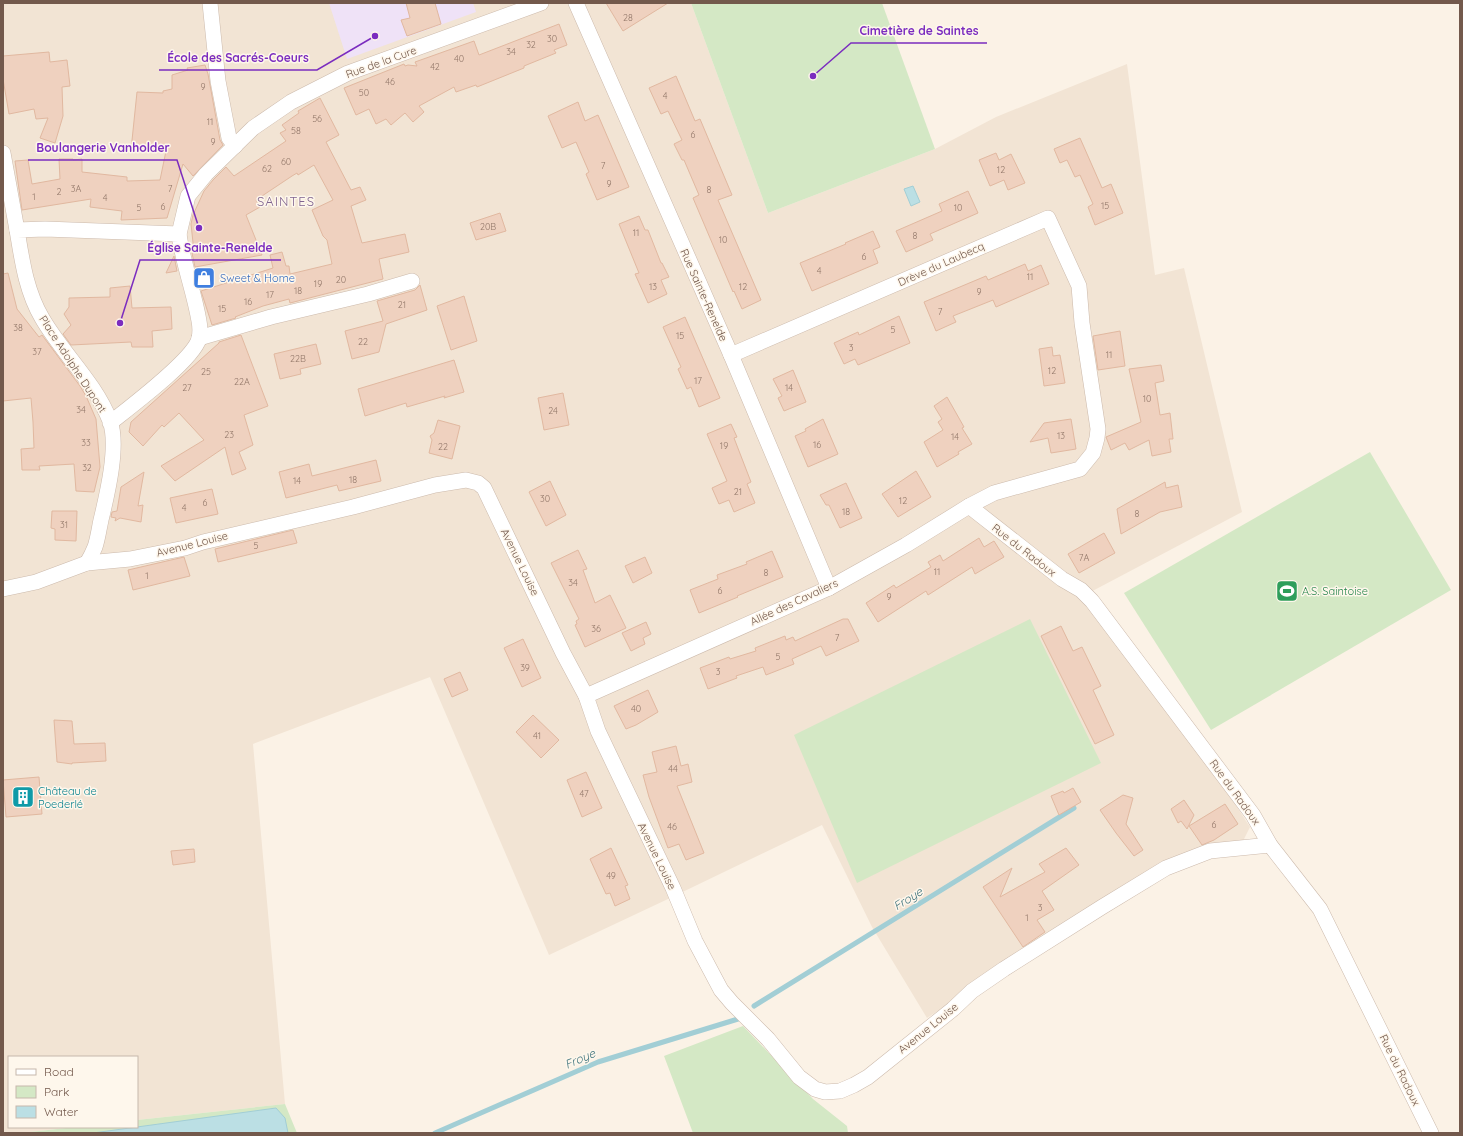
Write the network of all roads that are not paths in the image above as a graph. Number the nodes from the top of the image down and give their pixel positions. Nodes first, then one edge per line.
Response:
1 (210, 3) edge
2 (541, 3) edge
3 (576, 3) edge
4 (235, 146) junction
5 (3, 153) edge
6 (7, 201) edge
7 (17, 230) junction
8 (179, 234) junction
9 (412, 281) dead end
10 (199, 338) junction
11 (731, 355) junction
12 (110, 423) junction
13 (994, 493) joint
14 (969, 506) junction
15 (87, 563) junction
16 (829, 588) junction
17 (3, 589) edge
18 (586, 696) junction
19 (1270, 845) junction
20 (1431, 1133) edge

1 - 4 street
2 - 4 street, Rue de la Cure
3 - 11 street, Rue Sainte-Renelde
4 - 8 street
5 - 6 street, Place Adolphe Dupont
6 - 7 street, Place Adolphe Dupont
7 - 8 street
7 - 12 street, Place Adolphe Dupont
8 - 10 street
9 - 10 street
10 - 12 street, Place Adolphe Dupont
11 - 13 street, Drève du Laubecq
11 - 16 street, Rue Sainte-Renelde
12 - 15 street, Place Adolphe Dupont
13 - 14 street, Allée des Cavaliers
14 - 16 street, Allée des Cavaliers
14 - 19 street, Rue du Radoux
15 - 17 street
15 - 18 street, Avenue Louise
16 - 18 street, Allée des Cavaliers
18 - 19 street, Avenue Louise
19 - 20 street, Rue du Radoux

